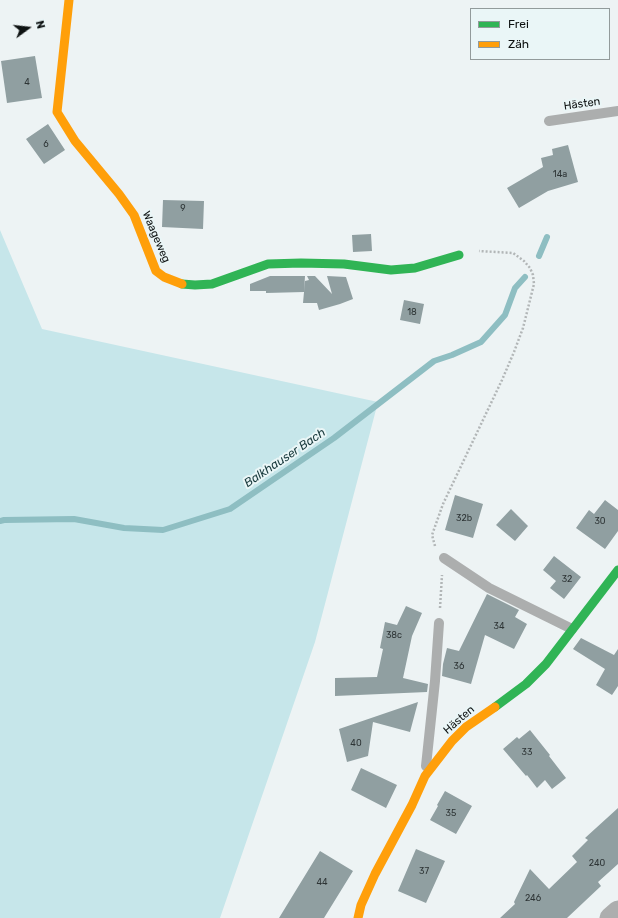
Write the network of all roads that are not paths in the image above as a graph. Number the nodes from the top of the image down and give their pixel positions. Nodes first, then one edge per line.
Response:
1 (69, 0) edge
2 (618, 111) edge
3 (549, 121) dead end
4 (459, 255) road end
5 (444, 558) road end
6 (618, 570) edge
7 (439, 623) road end
8 (572, 629) junction
9 (425, 776) junction
10 (618, 911) edge
11 (358, 918) edge
12 (610, 918) edge

1 - 4 street, Waageweg
2 - 3 lane, Hästen
5 - 8 lane
6 - 8 street, Hästen
7 - 9 lane
8 - 9 street, Hästen
9 - 11 street, Hästen
10 - 12 street

